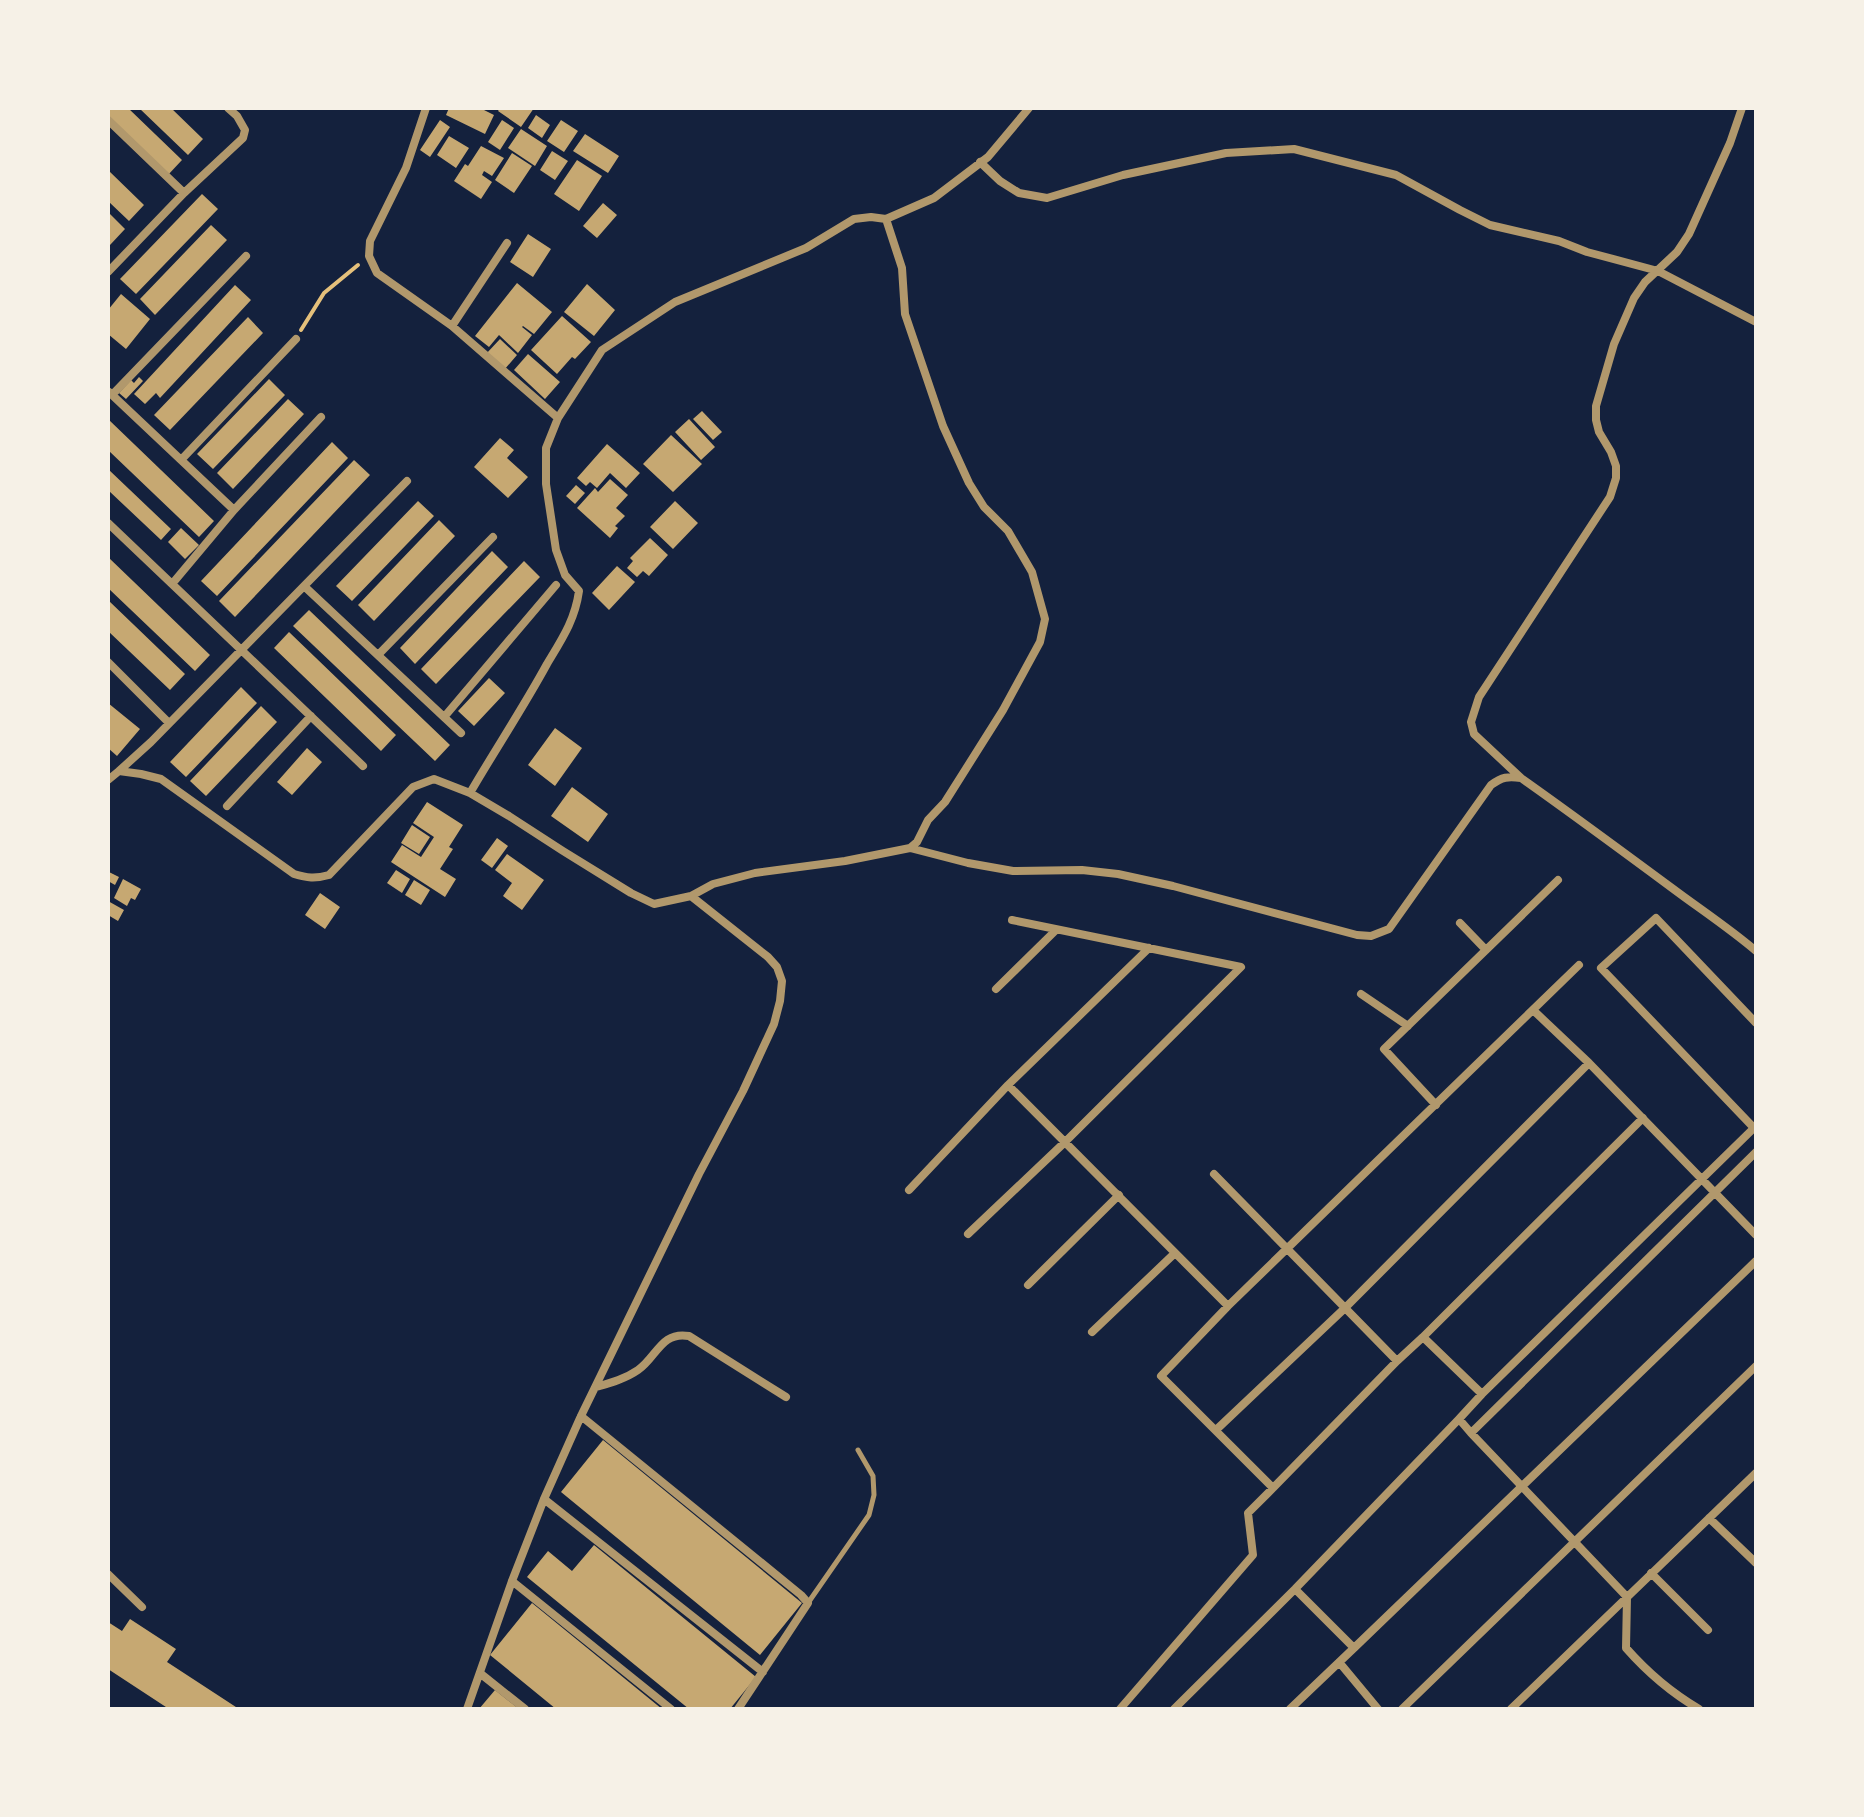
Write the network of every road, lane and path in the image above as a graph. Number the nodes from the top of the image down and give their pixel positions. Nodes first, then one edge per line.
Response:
1 (228, 108) edge
2 (426, 108) edge
3 (1029, 108) edge
4 (1742, 108) edge
5 (108, 120) edge
6 (980, 162) junction
7 (184, 193) junction
8 (886, 219) junction
9 (507, 243) dead end
10 (246, 256) dead end
11 (369, 256) junction
12 (108, 270) edge
13 (1658, 271) junction
14 (1756, 322) edge
15 (452, 326) junction
16 (296, 339) joint
17 (110, 393) edge
18 (321, 417) dead end
19 (558, 418) junction
20 (181, 460) junction
21 (407, 481) dead end
22 (234, 510) junction
23 (108, 523) edge
24 (493, 537) dead end
25 (172, 584) junction
26 (556, 585) dead end
27 (304, 586) junction
28 (241, 650) junction
29 (378, 655) junction
30 (108, 662) edge
31 (311, 716) junction
32 (445, 716) junction
33 (169, 723) junction
34 (461, 733) dead end
35 (363, 766) dead end
36 (119, 771) junction
37 (1521, 778) junction
38 (108, 780) edge
39 (470, 793) junction
40 (227, 806) dead end
41 (910, 848) junction
42 (1558, 880) dead end
43 (691, 896) junction
44 (1012, 920) dead end
45 (1460, 923) dead end
46 (1056, 930) junction
47 (1149, 948) junction
48 (1486, 950) junction
49 (1756, 951) edge
50 (1579, 965) dead end
51 (996, 989) dead end
52 (1361, 994) dead end
53 (1533, 1010) junction
54 (1756, 1023) edge
55 (1408, 1026) junction
56 (1589, 1063) junction
57 (1008, 1085) junction
58 (1436, 1105) junction
59 (1643, 1118) junction
60 (1755, 1127) edge
61 (1065, 1142) junction
62 (1756, 1152) edge
63 (1214, 1174) dead end
64 (1702, 1178) junction
65 (909, 1190) dead end
66 (1715, 1192) junction
67 (1119, 1195) junction
68 (968, 1234) dead end
69 (1756, 1235) edge
70 (1288, 1250) junction
71 (1175, 1253) junction
72 (1756, 1261) edge
73 (1028, 1285) dead end
74 (1228, 1306) junction
75 (1345, 1308) junction
76 (1092, 1332) dead end
77 (1423, 1337) junction
78 (1397, 1361) junction
79 (1756, 1366) edge
80 (596, 1387) junction
81 (1482, 1394) junction
82 (786, 1397) dead end
83 (581, 1416) junction
84 (1459, 1419) junction
85 (1216, 1430) junction
86 (1471, 1433) junction
87 (858, 1450) dead end
88 (1756, 1473) edge
89 (1521, 1486) junction
90 (1273, 1488) junction
91 (544, 1499) junction
92 (1709, 1518) junction
93 (1575, 1542) junction
94 (1756, 1563) edge
95 (1651, 1573) junction
96 (108, 1574) edge
97 (512, 1581) junction
98 (1295, 1589) junction
99 (1627, 1597) junction
100 (808, 1603) junction
101 (142, 1607) dead end
102 (1708, 1630) dead end
103 (1354, 1648) junction
104 (1339, 1662) junction
105 (763, 1672) junction
106 (481, 1674) junction
107 (467, 1709) edge
108 (525, 1709) edge
109 (671, 1709) edge
110 (738, 1709) edge
111 (1120, 1709) edge
112 (1174, 1709) edge
113 (1290, 1709) edge
114 (1378, 1709) edge
115 (1402, 1709) edge
116 (1511, 1709) edge
117 (1699, 1709) edge

1 - 7 street
2 - 11 street
3 - 6 street
4 - 13 street
5 - 7 street
6 - 8 street
6 - 13 street
7 - 12 street
8 - 19 street
8 - 41 street
9 - 15 street
10 - 17 street
11 - 15 street
11 - 16 path
13 - 14 street
13 - 37 street
15 - 19 street
16 - 20 street
17 - 20 street
18 - 22 street
19 - 39 street
20 - 22 street
21 - 27 street
22 - 25 street
23 - 25 street
24 - 29 street
25 - 28 street
26 - 32 street
27 - 28 street
27 - 29 street
28 - 31 street
28 - 33 street
29 - 32 street
30 - 33 street
31 - 35 street
31 - 40 street
32 - 34 street
33 - 36 street
36 - 38 street
36 - 39 street
37 - 41 street
37 - 49 street
39 - 43 street
41 - 43 street
42 - 48 street
43 - 80 street
44 - 46 street
45 - 48 street
46 - 47 street
46 - 51 street
47 - 57 street
47 - 61 street
48 - 55 street
50 - 53 street
52 - 55 street
53 - 56 street
53 - 58 street
54 - 60 street
55 - 58 street
56 - 59 street
56 - 75 street
57 - 61 street
57 - 65 street
58 - 70 street
59 - 64 street
59 - 77 street
60 - 64 street
61 - 67 street
61 - 68 street
62 - 66 street
63 - 70 street
64 - 66 street
64 - 81 street
66 - 69 street
66 - 86 street
67 - 71 street
67 - 73 street
70 - 74 street
70 - 75 street
71 - 74 street
71 - 76 street
72 - 89 street
74 - 85 street
75 - 78 street
75 - 85 street
77 - 78 street
77 - 81 street
78 - 90 street
79 - 93 street
80 - 82 street
80 - 83 street
81 - 84 street
83 - 91 street
83 - 100 street
84 - 86 street
84 - 98 street
85 - 90 street
86 - 89 street
87 - 100 lane
88 - 92 street
89 - 93 street
89 - 103 street
90 - 111 street
91 - 97 street
91 - 105 street
92 - 94 street
92 - 95 street
93 - 99 street
93 - 115 street
95 - 99 street
95 - 102 street
96 - 101 street
97 - 106 street
97 - 109 street
98 - 103 street
98 - 112 street
99 - 116 street
99 - 117 street
100 - 105 street
103 - 104 street
104 - 113 street
104 - 114 street
105 - 110 street
106 - 107 street
106 - 108 street

